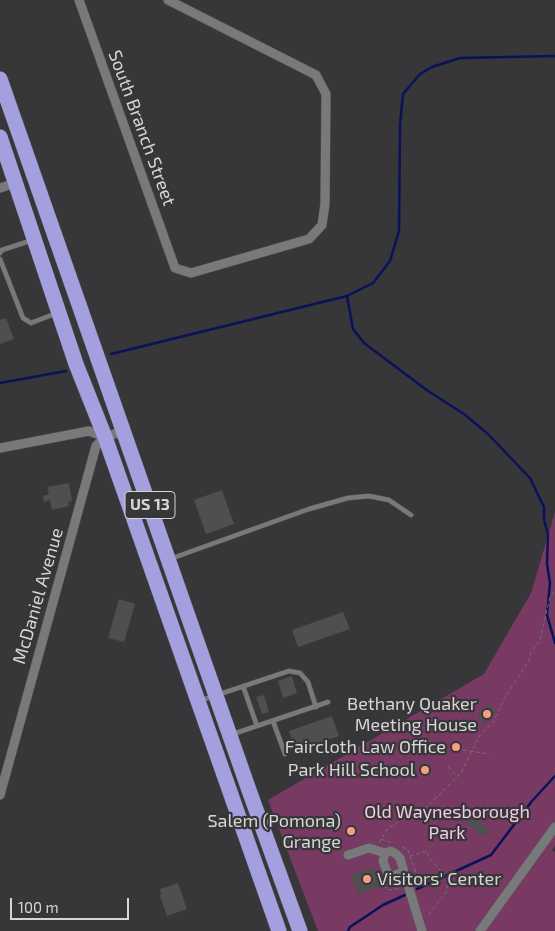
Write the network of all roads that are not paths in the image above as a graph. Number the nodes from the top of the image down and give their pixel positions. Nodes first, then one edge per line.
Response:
1 (79, 0) edge
2 (168, 0) edge
3 (0, 79) edge
4 (0, 137) edge
5 (16, 182) junction
6 (0, 188) edge
7 (35, 239) junction
8 (0, 253) edge
9 (0, 259) edge
10 (58, 312) junction
11 (123, 431) junction
12 (105, 437) junction
13 (0, 448) edge
14 (411, 516) dead end
15 (169, 559) junction
16 (243, 686) junction
17 (216, 694) junction
18 (198, 701) junction
19 (328, 702) dead end
20 (316, 707) junction
21 (273, 721) junction
22 (257, 726) junction
23 (229, 735) junction
24 (11, 753) junction
25 (285, 754) dead end
26 (0, 755) edge
27 (0, 795) edge
28 (555, 827) edge
29 (385, 853) junction
30 (348, 855) dead end
31 (404, 872) junction
32 (279, 931) edge
33 (300, 931) edge
34 (422, 931) edge
35 (480, 931) edge

1 - 2 street, South Branch Street
3 - 11 highway, US 13
4 - 5 highway, US 13
5 - 6 street
5 - 7 highway, US 13
7 - 8 lane
7 - 10 highway, US 13
9 - 10 lane
10 - 12 highway, US 13
11 - 12 street
11 - 15 highway, US 13
12 - 13 street
12 - 18 highway, US 13
12 - 24 street, McDaniel Avenue
14 - 15 lane
15 - 17 highway, US 13
16 - 17 lane
16 - 20 lane
16 - 22 lane
17 - 18 lane
17 - 23 highway, US 13
18 - 32 highway, US 13
19 - 20 lane
20 - 21 lane
21 - 22 lane
21 - 25 lane
22 - 23 lane
23 - 33 highway, US 13
24 - 26 street
24 - 27 street, McDaniel Avenue
28 - 35 street
29 - 30 street
29 - 31 street
29 - 31 street
31 - 34 street

